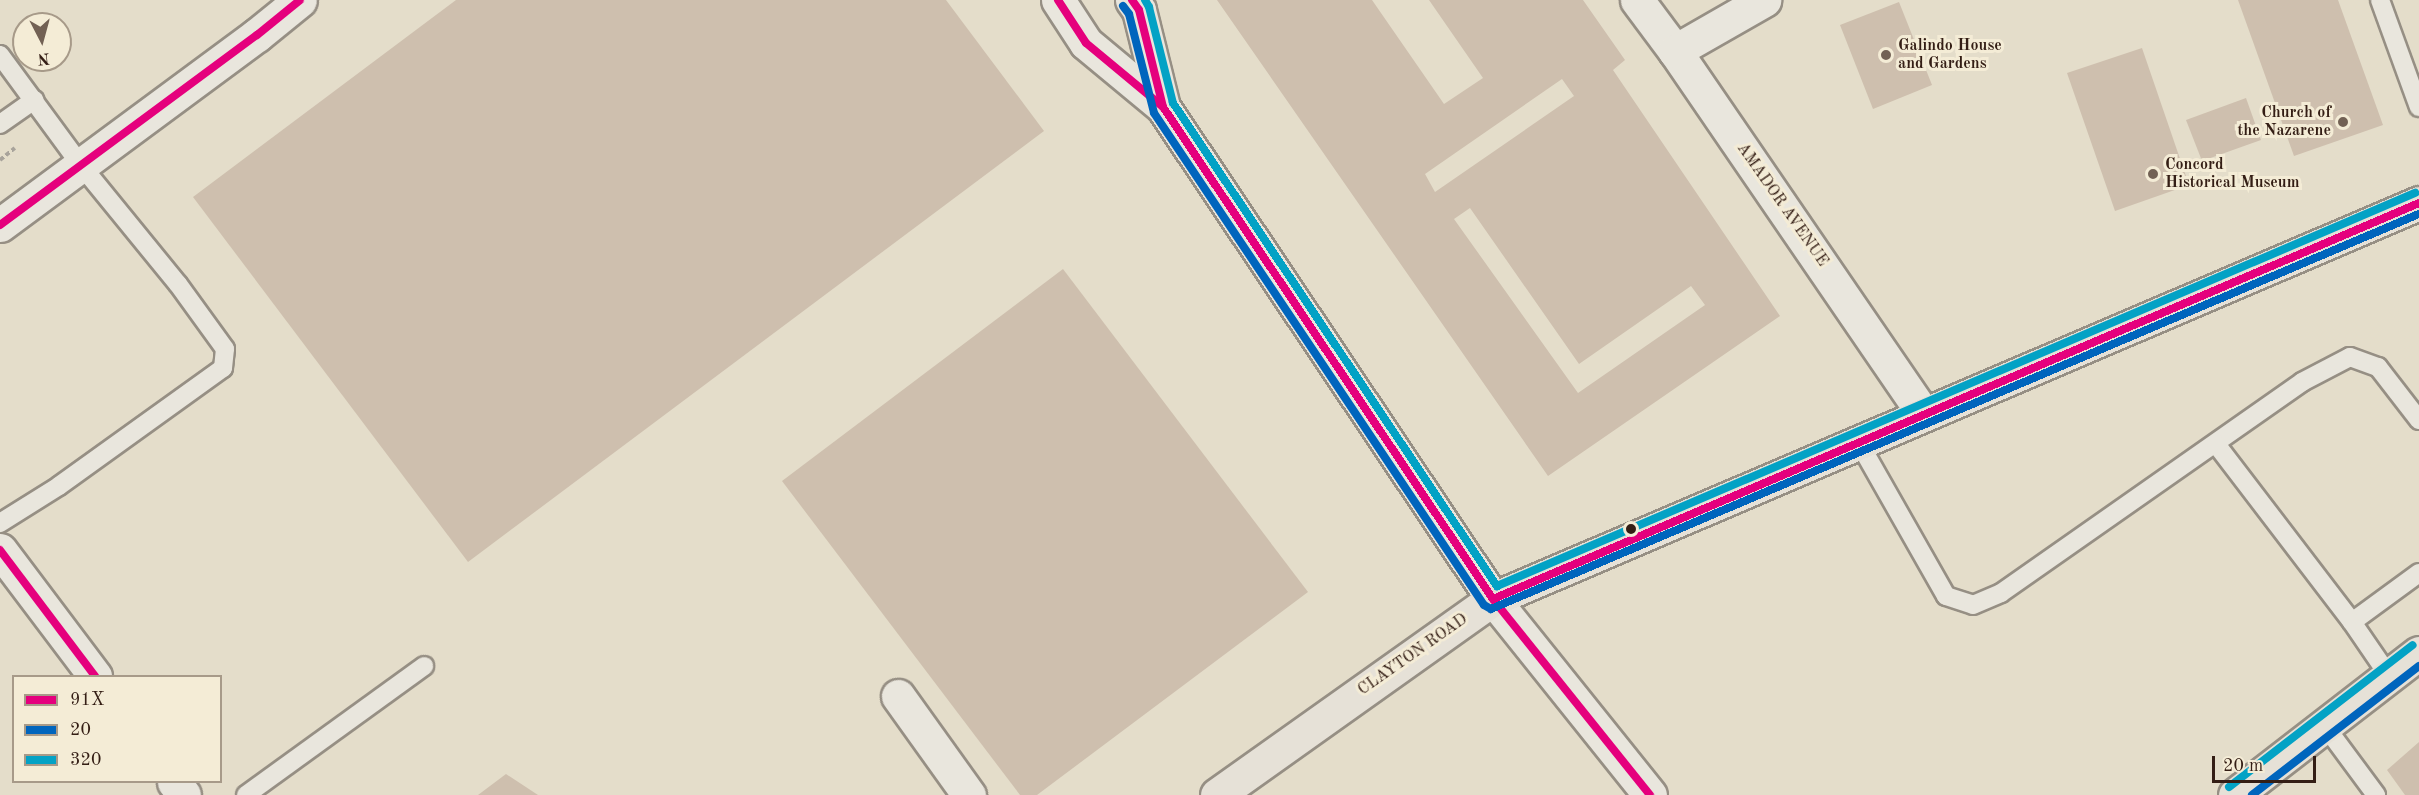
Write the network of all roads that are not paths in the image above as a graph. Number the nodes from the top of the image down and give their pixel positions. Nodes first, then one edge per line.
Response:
1 (300, 0) edge
2 (1058, 0) edge
3 (1637, 0) edge
4 (1764, 0) edge
5 (2380, 0) edge
6 (1140, 3) edge
7 (1676, 51) junction
8 (0, 55) edge
9 (34, 100) junction
10 (1163, 107) junction
11 (2419, 107) edge
12 (0, 124) edge
13 (80, 164) junction
14 (2419, 203) edge
15 (0, 225) edge
16 (1923, 413) junction
17 (2419, 420) edge
18 (1858, 441) junction
19 (2216, 444) junction
20 (0, 523) edge
21 (0, 550) edge
22 (2419, 573) edge
23 (1492, 599) junction
24 (2352, 622) junction
25 (2419, 653) edge
26 (424, 666) dead end
27 (94, 675) edge
28 (2389, 676) junction
29 (898, 696) dead end
30 (2325, 726) junction
31 (175, 783) edge
32 (184, 795) edge
33 (246, 795) edge
34 (969, 795) edge
35 (1217, 795) edge
36 (1650, 795) edge
37 (2235, 795) edge
38 (2376, 795) edge

1 - 13 street
2 - 10 street
3 - 7 street, AMADOR AVENUE
4 - 7 street
5 - 11 lane
6 - 10 street
7 - 16 street, AMADOR AVENUE
8 - 9 lane
9 - 12 lane
9 - 13 lane
10 - 23 street
13 - 15 street
13 - 20 lane
14 - 16 main road, CLAYTON ROAD
16 - 18 main road, CLAYTON ROAD
17 - 19 lane
18 - 19 lane
18 - 23 main road, CLAYTON ROAD
19 - 24 lane
21 - 27 street
22 - 24 lane
23 - 35 main road, CLAYTON ROAD
23 - 36 street
24 - 28 lane
25 - 28 main road
26 - 33 lane
28 - 30 main road
29 - 34 street
30 - 37 main road
30 - 38 lane
31 - 32 street

